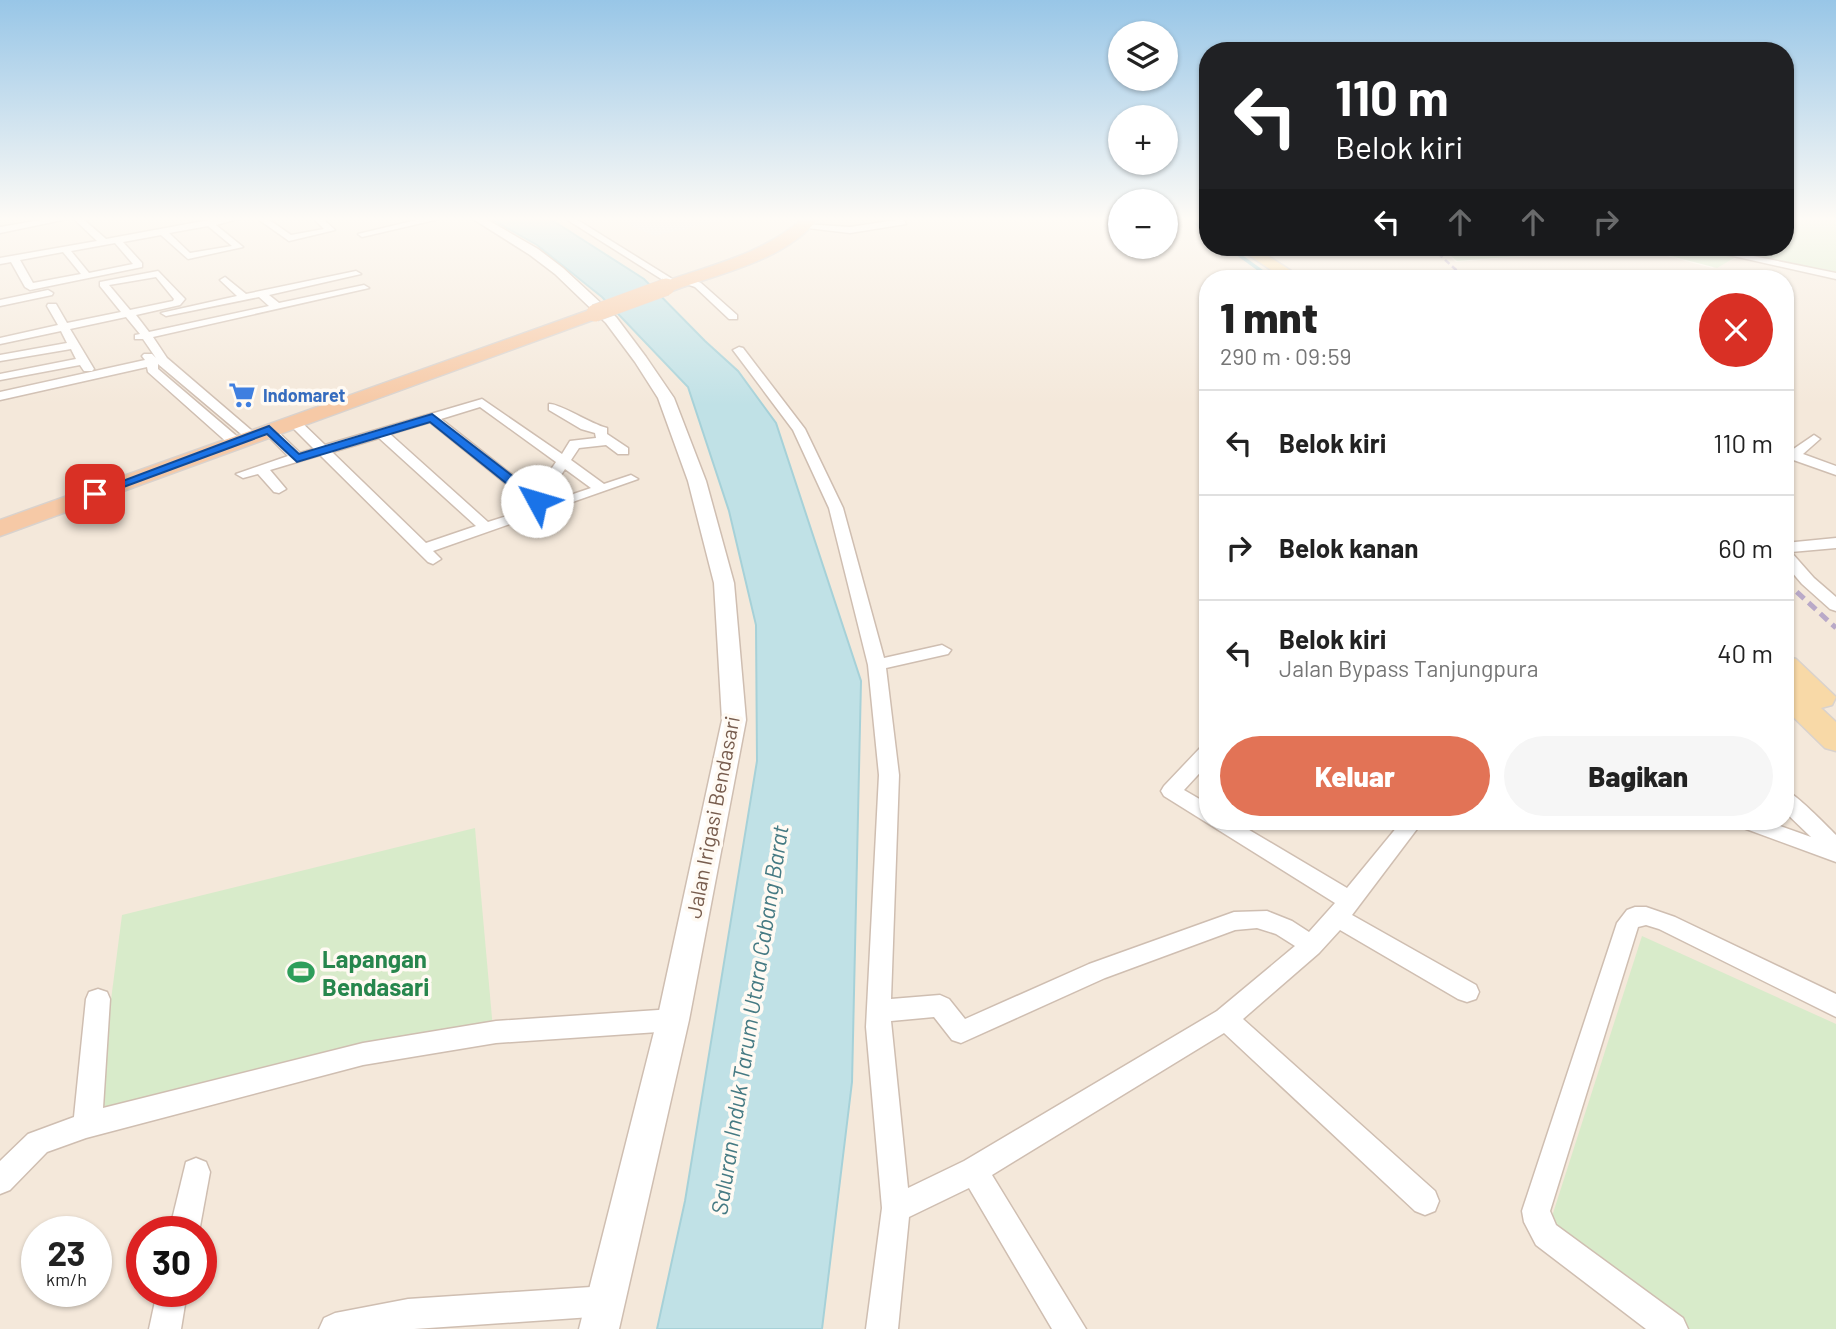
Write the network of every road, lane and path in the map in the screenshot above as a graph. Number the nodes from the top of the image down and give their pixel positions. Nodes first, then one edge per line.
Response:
1 (21, 281) edge
2 (62, 281) edge
3 (117, 281) edge
4 (164, 281) edge
5 (226, 281) edge
6 (323, 281) edge
7 (570, 281) edge
8 (667, 281) edge
9 (676, 281) edge
10 (670, 283) junction
11 (75, 288) dead end
12 (365, 288) dead end
13 (261, 294) junction
14 (244, 297) junction
15 (0, 303) edge
16 (52, 306) dead end
17 (277, 307) junction
18 (592, 311) junction
19 (130, 315) junction
20 (733, 317) dead end
21 (65, 327) junction
22 (141, 336) junction
23 (1, 339) edge
24 (73, 345) junction
25 (739, 351) dead end
26 (0, 358) edge
27 (82, 361) junction
28 (158, 362) junction
29 (93, 376) junction
30 (0, 377) edge
31 (0, 396) edge
32 (553, 407) dead end
33 (432, 418) junction
34 (293, 421) junction
35 (381, 433) junction
36 (246, 435) junction
37 (1814, 439) dead end
38 (608, 441) junction
39 (1794, 450) edge
40 (323, 451) junction
41 (623, 451) dead end
42 (1794, 455) edge
43 (297, 458) junction
44 (564, 461) junction
45 (261, 469) junction
46 (1836, 471) edge
47 (243, 474) dead end
48 (631, 479) dead end
49 (279, 489) dead end
50 (602, 489) junction
51 (541, 504) junction
52 (0, 521) edge
53 (0, 528) edge
54 (486, 528) junction
55 (1836, 542) edge
56 (1794, 547) edge
57 (1794, 564) edge
58 (1836, 606) edge
59 (942, 650) dead end
60 (877, 665) junction
61 (1794, 673) edge
62 (1794, 700) edge
63 (1836, 711) edge
64 (1836, 740) edge
65 (1199, 761) edge
66 (1199, 808) edge
67 (1794, 809) edge
68 (1231, 830) edge
69 (1400, 830) edge
70 (1771, 830) edge
71 (1836, 847) edge
72 (1836, 853) edge
73 (1344, 909) junction
74 (1311, 946) junction
75 (1467, 992) dead end
76 (98, 999) dead end
77 (1836, 1006) edge
78 (879, 1011) junction
79 (1226, 1019) junction
80 (673, 1020) junction
81 (86, 1125) junction
82 (974, 1171) junction
83 (196, 1172) dead end
84 (0, 1180) edge
85 (1425, 1201) dead end
86 (896, 1208) junction
87 (187, 1216) edge
88 (169, 1307) edge
89 (602, 1315) edge
90 (164, 1329) edge
91 (335, 1329) edge
92 (882, 1329) edge
93 (1070, 1329) edge
94 (1672, 1329) edge

1 - 2 street
3 - 19 street
4 - 19 street
5 - 14 street
6 - 13 street
7 - 80 street, Jalan Irigasi Bendasari
8 - 10 street
9 - 10 highway
10 - 18 highway, bridge
10 - 20 street
11 - 15 street
12 - 17 street
13 - 14 street
13 - 17 street
14 - 19 street
16 - 21 street
17 - 22 street
18 - 34 highway
18 - 36 highway
19 - 21 street
19 - 22 street
21 - 23 street
21 - 24 street
22 - 28 street
24 - 26 street
24 - 27 street
25 - 60 street
27 - 29 street
27 - 30 street
28 - 29 street
28 - 36 street
28 - 36 street
29 - 31 street
32 - 38 street
33 - 35 street
33 - 44 street
33 - 51 street
34 - 36 highway
34 - 40 street
35 - 40 street
35 - 54 street
36 - 43 street
36 - 52 highway
36 - 53 highway
37 - 39 street
38 - 41 street
38 - 44 street
40 - 43 street
40 - 54 street
42 - 46 street
43 - 45 street
44 - 50 street
44 - 51 street
45 - 47 street
45 - 49 street
48 - 50 street
50 - 51 street
51 - 54 street
55 - 56 street
57 - 58 street
59 - 60 street
60 - 78 street
61 - 63 main road
62 - 64 main road
65 - 66 street
67 - 71 street
68 - 73 street
69 - 73 street
70 - 72 street
73 - 74 street
73 - 75 street
74 - 78 street
74 - 79 street
76 - 81 street
77 - 94 street
78 - 86 street
79 - 82 street
79 - 85 street
80 - 81 street
80 - 89 street, Jalan Irigasi Bendasari
81 - 84 street
82 - 86 street
82 - 93 street
83 - 87 street
86 - 92 street
88 - 90 street
89 - 91 street

